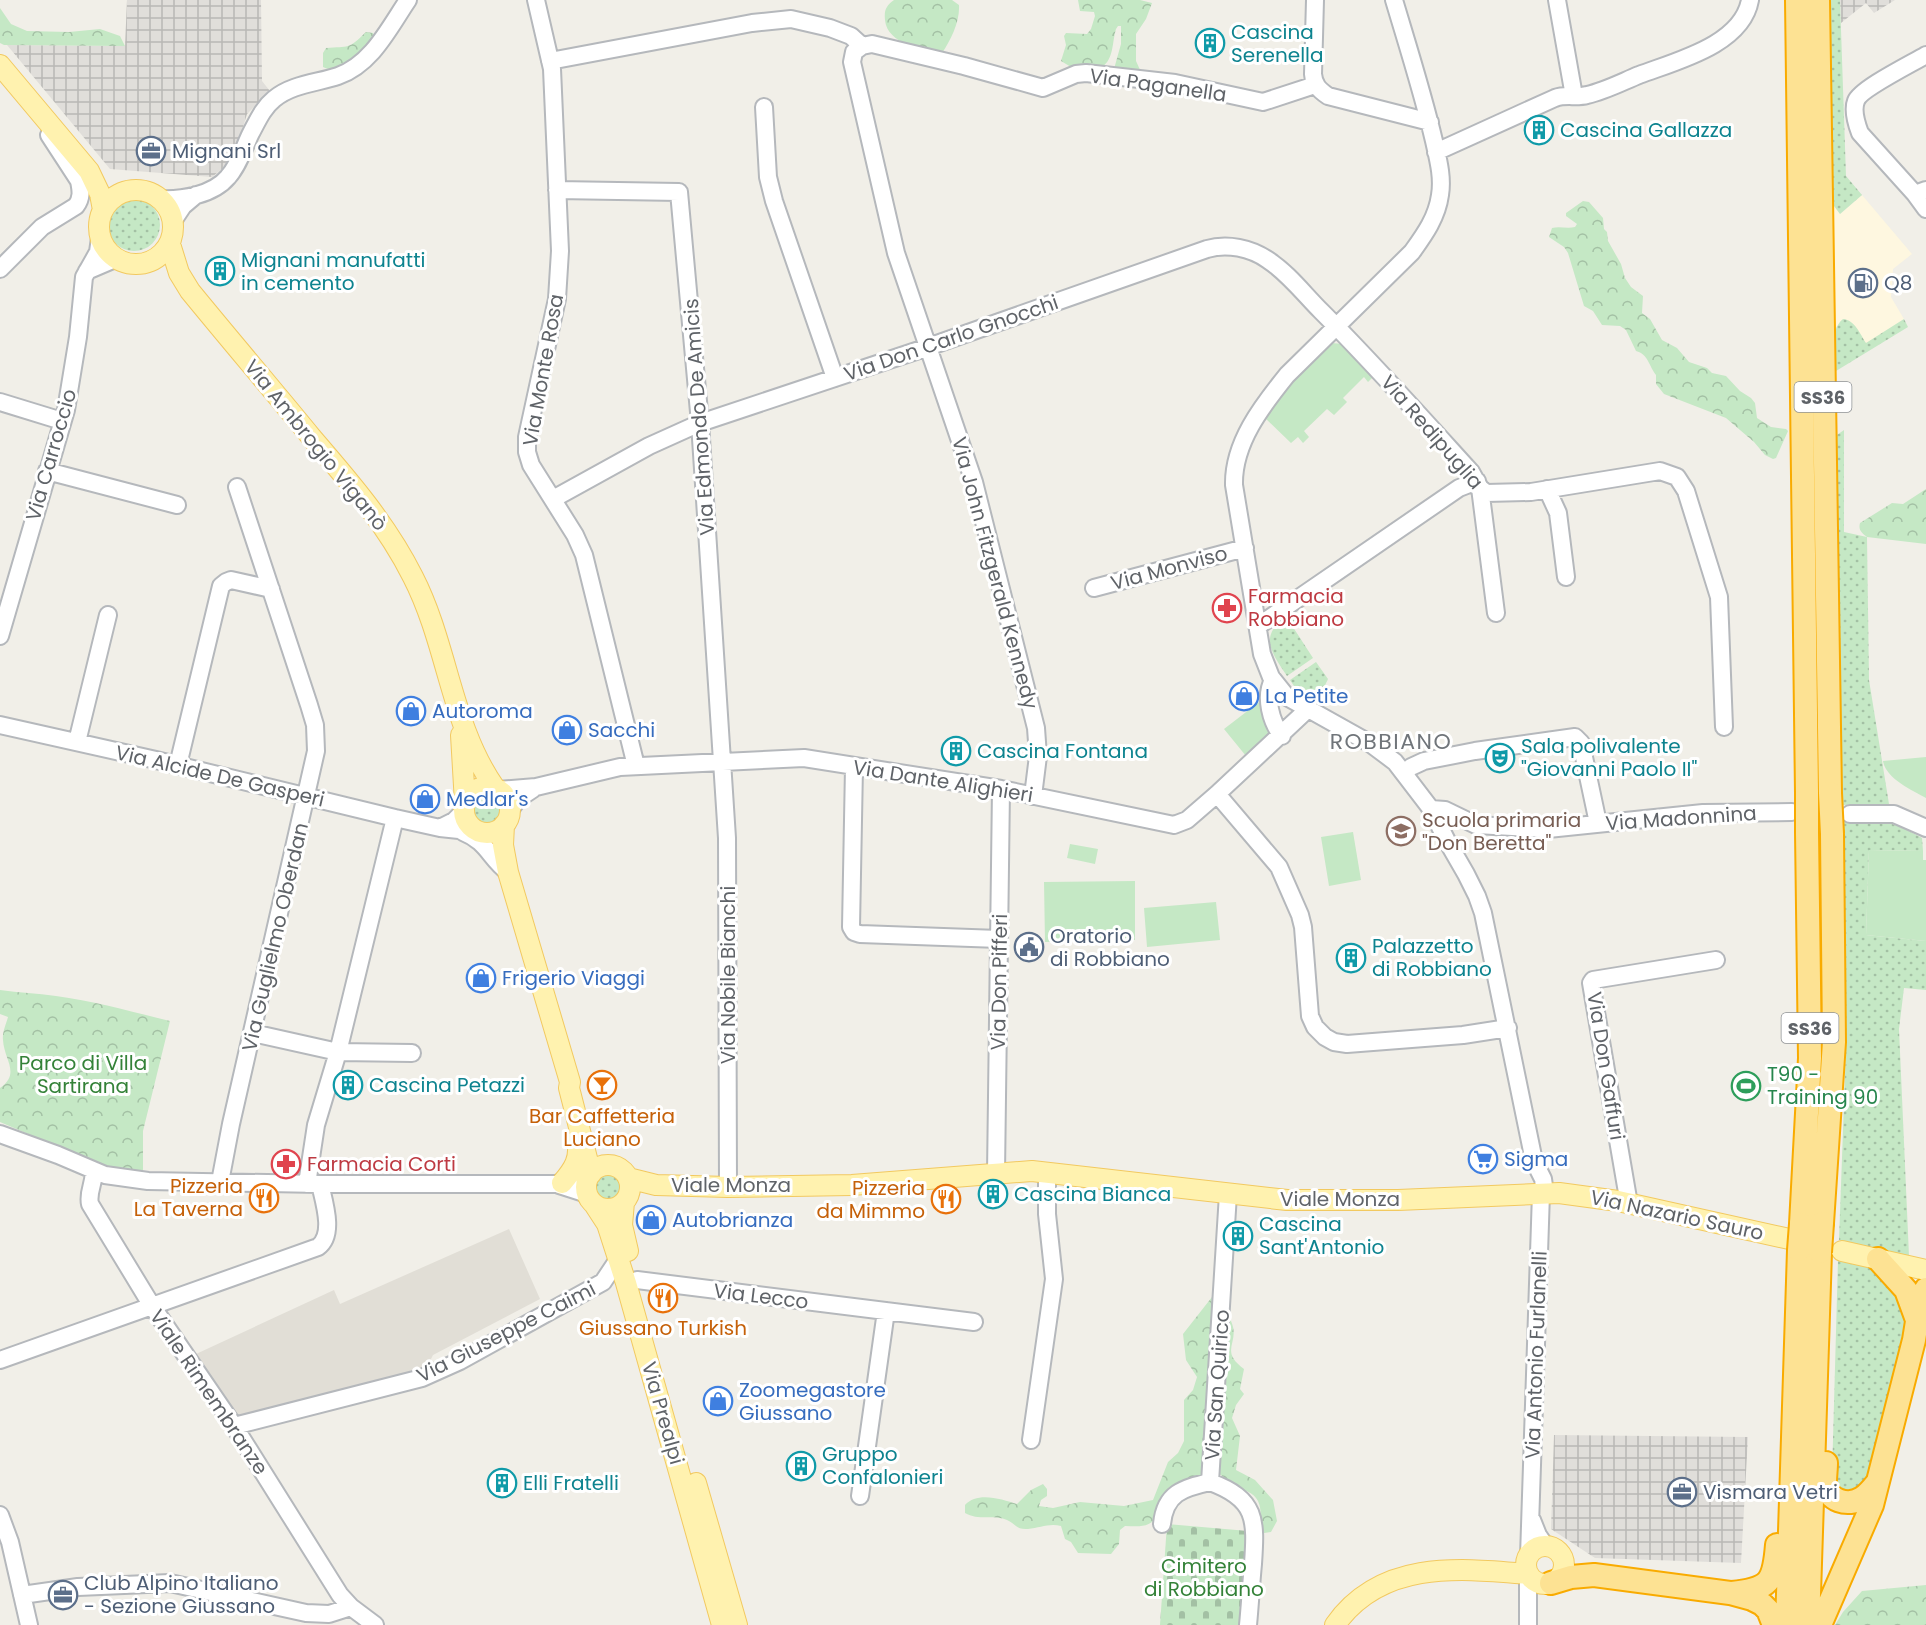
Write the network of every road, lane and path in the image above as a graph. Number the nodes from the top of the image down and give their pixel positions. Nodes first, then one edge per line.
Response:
1 (408, 0) edge
2 (536, 0) edge
3 (1315, 0) edge
4 (1394, 0) edge
5 (1557, 0) edge
6 (1750, 0) edge
7 (1797, 0) edge
8 (1818, 0) edge
9 (862, 45) junction
10 (1926, 55) edge
11 (550, 61) junction
12 (0, 65) edge
13 (1315, 85) junction
14 (1574, 96) junction
15 (764, 107) dead end
16 (40, 113) junction
17 (1430, 122) junction
18 (1436, 152) junction
19 (89, 171) junction
20 (133, 190) junction
21 (557, 190) junction
22 (1920, 192) edge
23 (197, 195) junction
24 (160, 199) junction
25 (1926, 209) edge
26 (103, 210) junction
27 (173, 221) junction
28 (100, 238) junction
29 (170, 244) junction
30 (115, 259) junction
31 (148, 263) junction
32 (0, 268) edge
33 (86, 271) junction
34 (190, 291) junction
35 (1336, 326) junction
36 (928, 347) junction
37 (835, 378) junction
38 (0, 402) edge
39 (62, 421) junction
40 (700, 423) junction
41 (47, 471) junction
42 (1479, 484) junction
43 (237, 487) dead end
44 (1547, 489) junction
45 (553, 499) junction
46 (177, 505) dead end
47 (1245, 548) junction
48 (1566, 577) dead end
49 (1094, 588) dead end
50 (271, 590) junction
51 (1496, 613) dead end
52 (108, 615) dead end
53 (1258, 626) junction
54 (0, 636) edge
55 (1273, 680) junction
56 (458, 711) junction
57 (1307, 711) junction
58 (0, 725) edge
59 (1724, 727) dead end
60 (1282, 736) junction
61 (77, 742) junction
62 (723, 763) junction
63 (178, 765) junction
64 (636, 766) junction
65 (854, 767) junction
66 (1404, 773) junction
67 (536, 787) junction
68 (497, 789) junction
69 (1001, 789) junction
70 (1217, 794) junction
71 (306, 796) junction
72 (1033, 796) junction
73 (464, 807) junction
74 (1431, 809) junction
75 (1792, 812) dead end
76 (1850, 814) dead end
77 (395, 818) junction
78 (507, 818) junction
79 (1598, 823) junction
80 (440, 828) junction
81 (1926, 828) edge
82 (475, 832) junction
83 (508, 872) junction
84 (999, 939) junction
85 (1716, 960) dead end
86 (1508, 1028) junction
87 (253, 1032) junction
88 (338, 1052) junction
89 (412, 1053) dead end
90 (571, 1089) junction
91 (0, 1134) edge
92 (1047, 1172) junction
93 (92, 1173) junction
94 (996, 1174) junction
95 (220, 1182) junction
96 (313, 1184) junction
97 (558, 1184) junction
98 (624, 1186) junction
99 (590, 1187) junction
100 (728, 1187) junction
101 (1545, 1193) junction
102 (1228, 1194) junction
103 (1629, 1204) junction
104 (1813, 1240) junction
105 (619, 1258) junction
106 (1878, 1259) junction
107 (1926, 1270) edge
108 (603, 1282) junction
109 (632, 1282) junction
110 (1926, 1289) edge
111 (152, 1306) junction
112 (886, 1311) junction
113 (1922, 1318) edge
114 (974, 1322) dead end
115 (1818, 1335) junction
116 (0, 1360) edge
117 (234, 1426) junction
118 (1032, 1440) dead end
119 (1792, 1452) junction
120 (1210, 1482) junction
121 (1876, 1484) junction
122 (860, 1496) dead end
123 (0, 1515) edge
124 (1162, 1524) dead end
125 (5, 1543) edge
126 (1538, 1560) junction
127 (1594, 1575) junction
128 (1551, 1583) junction
129 (1731, 1593) junction
130 (22, 1594) junction
131 (351, 1607) junction
132 (1528, 1619) edge
133 (29, 1625) edge
134 (375, 1625) edge
135 (722, 1625) edge
136 (737, 1625) edge
137 (1248, 1625) edge
138 (1335, 1625) edge
139 (1774, 1625) edge
140 (1787, 1625) edge
141 (1808, 1625) edge
142 (1820, 1625) edge

1 - 23 street
2 - 11 street, Via Monte Rosa
3 - 13 street
4 - 17 street
5 - 14 street
6 - 14 street
7 - 104 highway, SS36, bridge
8 - 104 highway, SS36, bridge
9 - 11 street
9 - 13 street, Via Paganella
9 - 36 street, Via John Fitzgerald Kennedy
10 - 22 street
11 - 21 street, Via Monte Rosa
12 - 16 main road
13 - 17 street
14 - 18 street
15 - 37 street
16 - 19 main road
16 - 32 street
17 - 18 street
18 - 35 street
19 - 20 main road
19 - 26 main road
20 - 24 main road
20 - 26 main road
21 - 40 street, Via Edmondo De Amicis
21 - 45 street, Via Monte Rosa
22 - 25 street
23 - 24 street
23 - 27 street
24 - 27 main road
26 - 28 main road
27 - 29 main road, Via Ambrogio Viganò
28 - 30 main road
28 - 33 street, Via Carroccio
29 - 31 main road
29 - 34 main road, Via Ambrogio Viganò
30 - 31 main road, Via Ambrogio Viganò
30 - 33 street
31 - 34 main road, Via Ambrogio Viganò
33 - 39 street, Via Carroccio
34 - 56 main road, Via Ambrogio Viganò
35 - 36 street, Via Don Carlo Gnocchi
35 - 42 street, Via Redipuglia
35 - 47 street
36 - 37 street, Via Don Carlo Gnocchi
36 - 72 street, Via John Fitzgerald Kennedy
37 - 40 street, Via Don Carlo Gnocchi
38 - 39 street
39 - 41 street, Via Carroccio
40 - 45 street, Via Don Carlo Gnocchi
40 - 62 street, Via Edmondo De Amicis
41 - 46 street
41 - 54 street, Via Carroccio
42 - 44 street, Via Redipuglia
42 - 51 street
42 - 53 street
43 - 50 street, Via Guglielmo Oberdan
44 - 48 street
44 - 59 street, Via Redipuglia
45 - 64 street, Via Monte Rosa
47 - 49 street, Via Monviso
47 - 53 street
50 - 63 street
50 - 71 street, Via Guglielmo Oberdan
52 - 61 street
53 - 55 street
55 - 57 street, Via Antonio Furlanelli
55 - 60 street
56 - 68 main road, Via Ambrogio Viganò
56 - 73 main road, Via Ambrogio Viganò
57 - 60 street, Via Dante Alighieri
57 - 66 street, Via Antonio Furlanelli
58 - 61 street, Via Alcide De Gasperi
60 - 70 street, Via Dante Alighieri
61 - 63 street, Via Alcide De Gasperi
62 - 64 street, Via Dante Alighieri
62 - 65 street, Via Dante Alighieri
62 - 100 street, Via Nobile Bianchi
63 - 71 street, Via Alcide De Gasperi
64 - 67 street, Via Dante Alighieri
65 - 69 street, Via Dante Alighieri
65 - 84 street
66 - 74 street, Via Antonio Furlanelli
66 - 79 street
67 - 68 street, Via Dante Alighieri
67 - 78 street, Via Dante Alighieri
68 - 73 main road
68 - 78 main road
69 - 72 street, Via Dante Alighieri
69 - 84 street, Via Don Pifferi
70 - 72 street, Via Dante Alighieri
70 - 86 street
71 - 77 street, Via Alcide De Gasperi
71 - 87 street, Via Guglielmo Oberdan
73 - 80 street
73 - 82 main road
74 - 79 street, Via Madonnina
74 - 86 street, Via Antonio Furlanelli
75 - 79 street, Via Madonnina
76 - 81 street
77 - 80 street, Via Alcide De Gasperi
77 - 88 street
78 - 82 main road
78 - 83 main road
80 - 82 street, Via Alcide De Gasperi
82 - 83 street
82 - 83 main road
83 - 90 main road
84 - 94 street, Via Don Pifferi
85 - 103 street, Via Don Gaffuri
86 - 101 street, Via Antonio Furlanelli
87 - 88 street
87 - 95 street, Via Guglielmo Oberdan
88 - 89 street
88 - 96 street
90 - 97 main road
90 - 98 main road
90 - 99 main road
91 - 93 street
92 - 94 main road, Viale Monza
92 - 102 main road, Viale Monza
92 - 118 street
93 - 95 street
93 - 111 street, Viale Rimembranze
94 - 100 main road, Viale Monza
95 - 96 street
96 - 97 street
96 - 111 street
97 - 99 street
98 - 99 main road
98 - 99 main road
98 - 100 main road, Viale Monza
98 - 109 main road, Via Prealpi
99 - 105 main road, Via Prealpi
101 - 102 main road, Viale Monza
101 - 103 main road, Via Nazario Sauro
101 - 126 street, Via Antonio Furlanelli
102 - 120 street, Via San Quirico
103 - 104 main road, Via Nazario Sauro
104 - 106 main road, Via Nazario Sauro
104 - 115 highway, SS36
104 - 119 highway, SS36
105 - 108 street
105 - 109 main road, Via Prealpi
106 - 107 main road, Via Nazario Sauro
106 - 113 highway
108 - 109 street, Via Lecco
108 - 117 street, Via Giuseppe Caimi
109 - 112 street, Via Lecco
109 - 135 main road, Via Prealpi
109 - 136 main road, Via Prealpi
110 - 113 highway
111 - 116 street
111 - 117 street, Viale Rimembranze
112 - 114 street, Via Lecco
112 - 122 street
113 - 121 highway
115 - 121 highway
115 - 141 highway, SS36
117 - 131 street, Viale Rimembranze
119 - 129 highway
119 - 140 highway, SS36
120 - 124 street
120 - 137 street, Via San Quirico
121 - 142 highway
123 - 125 street
125 - 130 street
126 - 127 highway
126 - 128 main road
126 - 132 street, Via Antonio Furlanelli
126 - 138 main road
127 - 128 highway
127 - 129 highway
128 - 132 street, Via Antonio Furlanelli
129 - 139 highway
130 - 131 street
130 - 133 street
131 - 134 street, Viale Rimembranze

